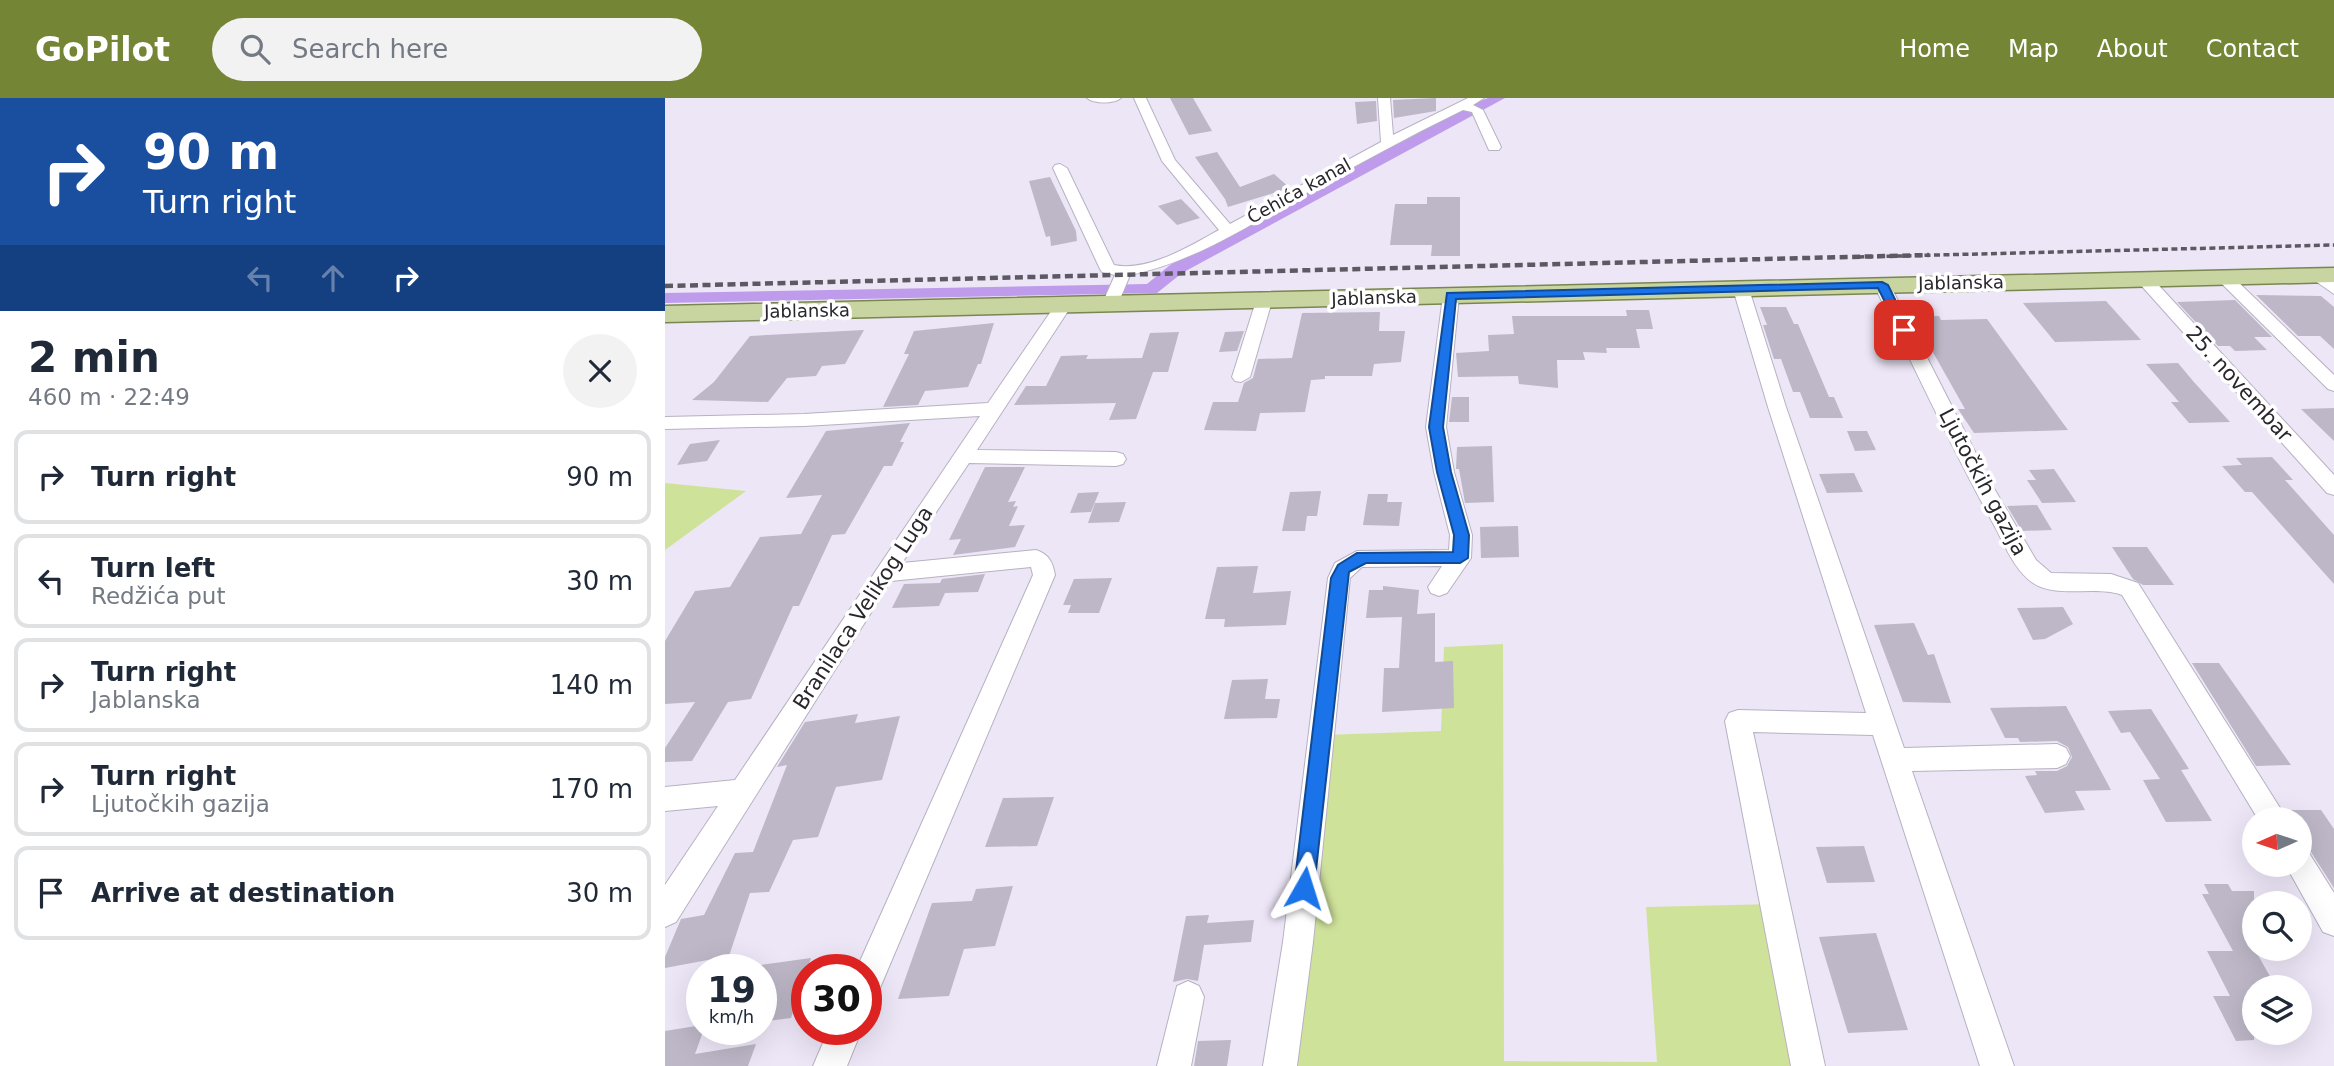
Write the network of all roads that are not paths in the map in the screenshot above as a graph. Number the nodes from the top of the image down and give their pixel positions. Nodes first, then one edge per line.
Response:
1 (1093, 98) edge
2 (1115, 98) edge
3 (1140, 98) edge
4 (1384, 98) edge
5 (1465, 105) edge
6 (1387, 142) junction
7 (1494, 147) dead end
8 (1060, 168) dead end
9 (1229, 231) junction
10 (1122, 276) junction
11 (2224, 277) junction
12 (2145, 280) junction
13 (2328, 280) edge
14 (1882, 285) junction
15 (1741, 289) junction
16 (1451, 296) junction
17 (1264, 301) junction
18 (1111, 302) junction
19 (1064, 305) junction
20 (665, 314) edge
21 (1241, 377) dead end
22 (2334, 385) edge
23 (992, 409) junction
24 (665, 423) edge
25 (962, 456) junction
26 (1116, 459) dead end
27 (2334, 488) edge
28 (1460, 558) junction
29 (884, 573) junction
30 (1439, 587) dead end
31 (1885, 724) junction
32 (2057, 756) dead end
33 (1897, 760) junction
34 (744, 791) junction
35 (665, 799) edge
36 (2266, 807) edge
37 (2307, 877) edge
38 (665, 912) edge
39 (2334, 921) edge
40 (879, 954) edge
41 (1188, 997) dead end
42 (839, 1045) edge
43 (830, 1066) edge
44 (1174, 1066) edge
45 (1280, 1066) edge
46 (1808, 1066) edge
47 (1997, 1066) edge

1 - 2 street
3 - 9 street
4 - 6 street
5 - 6 street, Ćehića kanal
5 - 7 street
6 - 9 street, Ćehića kanal
8 - 10 street
9 - 10 street, Ćehića kanal
10 - 18 street
11 - 12 main road, Jablanska
11 - 13 main road, Jablanska
11 - 22 street
12 - 14 main road, Jablanska
12 - 27 street, 25. novembar
14 - 15 main road, Jablanska
14 - 36 street, Ljutočkih gazija
15 - 16 main road, Jablanska
15 - 31 street
16 - 17 main road, Jablanska
16 - 28 street
17 - 18 main road, Jablanska
17 - 21 street
18 - 19 main road, Jablanska
19 - 20 main road, Jablanska
19 - 23 street, Branilaca Velikog Luga
23 - 24 street
23 - 25 street, Branilaca Velikog Luga
25 - 26 street
25 - 29 street, Branilaca Velikog Luga
28 - 30 street
28 - 45 street
29 - 34 street, Branilaca Velikog Luga
29 - 40 street
31 - 33 street
31 - 46 street
32 - 33 street
33 - 47 street
34 - 35 street
34 - 38 street, Branilaca Velikog Luga
37 - 39 street
41 - 44 street
42 - 43 street

